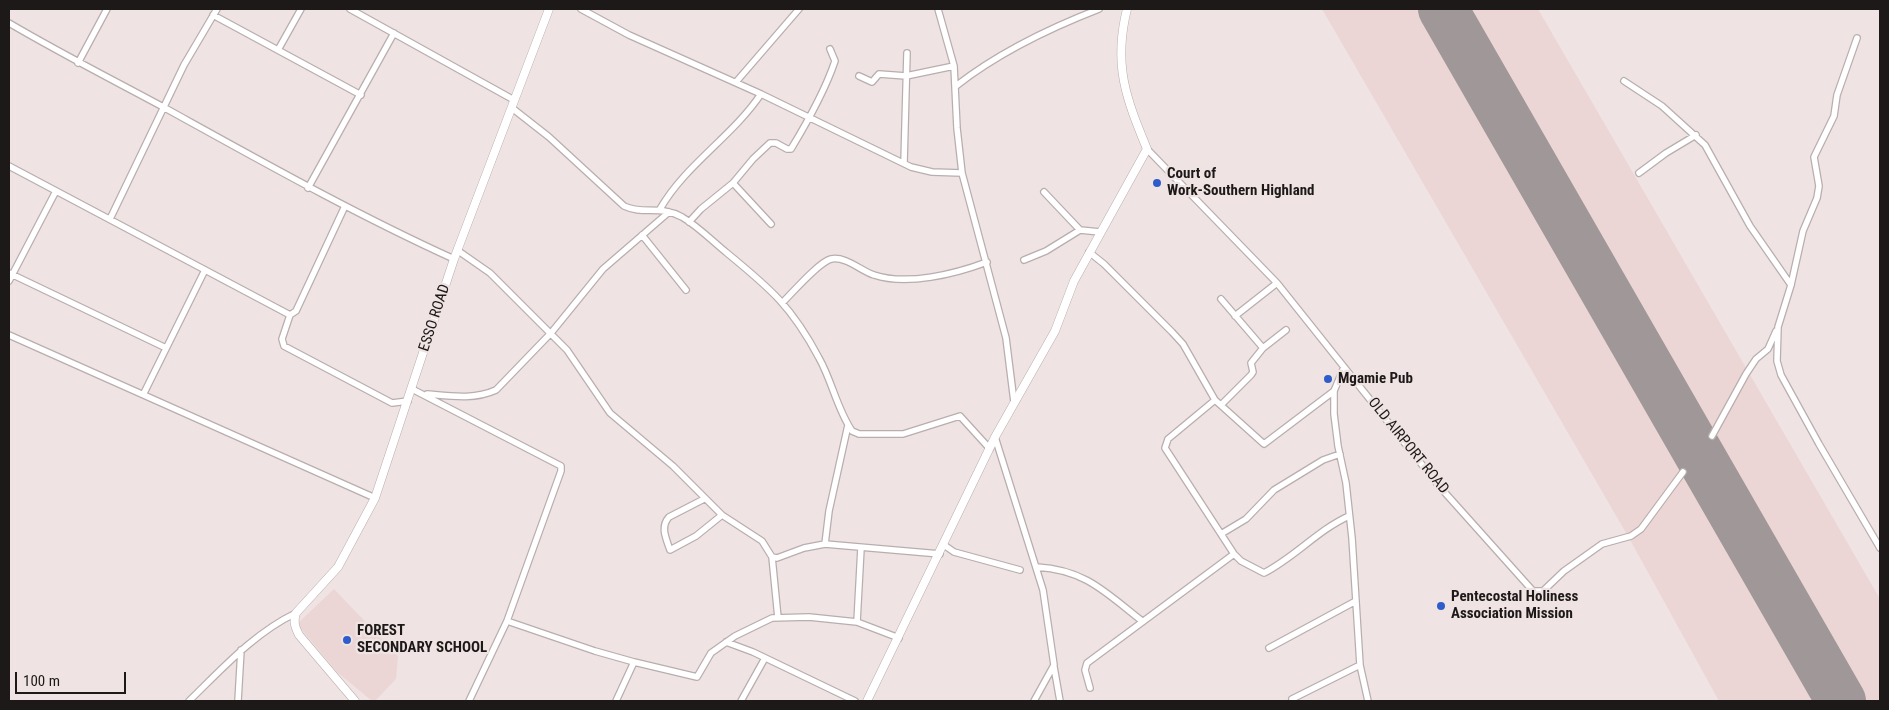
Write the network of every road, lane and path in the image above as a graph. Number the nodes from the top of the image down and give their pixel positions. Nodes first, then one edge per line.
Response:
1 (107, 9) edge
2 (217, 9) edge
3 (301, 9) edge
4 (350, 9) edge
5 (549, 9) edge
6 (581, 9) edge
7 (799, 9) edge
8 (938, 9) edge
9 (1099, 9) edge
10 (1127, 9) edge
11 (213, 15) junction
12 (9, 23) edge
13 (394, 34) junction
14 (1857, 38) dead end
15 (830, 49) dead end
16 (278, 50) junction
17 (907, 53) dead end
18 (78, 63) junction
19 (954, 66) junction
20 (859, 76) dead end
21 (906, 76) junction
22 (1624, 81) dead end
23 (736, 82) junction
24 (956, 86) junction
25 (761, 94) junction
26 (361, 95) junction
27 (513, 104) junction
28 (163, 108) junction
29 (810, 118) junction
30 (1696, 135) junction
31 (1147, 149) junction
32 (904, 163) junction
33 (9, 166) edge
34 (962, 173) junction
35 (1639, 173) dead end
36 (733, 184) junction
37 (308, 188) junction
38 (56, 191) junction
39 (1044, 192) dead end
40 (345, 206) junction
41 (660, 209) junction
42 (670, 212) junction
43 (110, 218) junction
44 (690, 222) junction
45 (771, 224) dead end
46 (1080, 230) junction
47 (1100, 232) junction
48 (642, 236) junction
49 (457, 250) junction
50 (1089, 252) junction
51 (454, 259) junction
52 (1024, 260) dead end
53 (987, 262) junction
54 (205, 270) junction
55 (10, 274) edge
56 (9, 281) edge
57 (1278, 283) junction
58 (1791, 285) junction
59 (686, 290) dead end
60 (1221, 299) dead end
61 (783, 302) junction
62 (290, 315) junction
63 (1235, 316) junction
64 (1778, 327) junction
65 (1286, 330) dead end
66 (551, 333) junction
67 (9, 335) edge
68 (166, 348) junction
69 (1263, 348) junction
70 (1344, 367) junction
71 (412, 389) junction
72 (1334, 391) junction
73 (144, 393) junction
74 (422, 394) junction
75 (1215, 400) junction
76 (408, 401) junction
77 (1015, 404) junction
78 (1221, 405) junction
79 (848, 425) junction
80 (1712, 436) dead end
81 (995, 437) junction
82 (990, 449) junction
83 (1340, 454) junction
84 (1683, 472) dead end
85 (375, 498) junction
86 (704, 499) junction
87 (722, 515) junction
88 (1349, 516) junction
89 (1221, 534) junction
90 (825, 544) junction
91 (944, 545) junction
92 (861, 548) junction
93 (1880, 548) edge
94 (940, 554) junction
95 (1234, 554) junction
96 (772, 557) junction
97 (1037, 567) junction
98 (1020, 570) dead end
99 (1354, 602) junction
100 (296, 613) junction
101 (778, 618) junction
102 (507, 621) junction
103 (1142, 621) junction
104 (857, 622) junction
105 (899, 638) junction
106 (726, 642) junction
107 (1269, 648) dead end
108 (241, 650) junction
109 (765, 658) junction
110 (634, 662) junction
111 (1360, 664) junction
112 (1054, 665) junction
113 (1090, 688) dead end
114 (1292, 699) dead end
115 (189, 701) edge
116 (238, 701) edge
117 (354, 701) edge
118 (469, 701) edge
119 (616, 701) edge
120 (741, 701) edge
121 (855, 701) edge
122 (866, 701) edge
123 (1034, 701) edge
124 (1060, 701) edge
125 (1368, 701) edge

1 - 18 street
2 - 11 street
3 - 16 street
4 - 13 street
5 - 27 street, ESSO ROAD
6 - 23 street
7 - 23 street
8 - 19 street
9 - 24 street
10 - 31 street, OLD AIRPORT ROAD
11 - 16 street
11 - 28 street
12 - 18 street
13 - 26 street
13 - 27 street
14 - 58 street
15 - 29 street
16 - 26 street
17 - 21 street
18 - 28 street
19 - 21 street
19 - 24 street
20 - 21 street
21 - 32 street
22 - 30 street
23 - 25 street
24 - 34 street
25 - 29 street
25 - 41 street
26 - 37 street
27 - 41 street
27 - 49 street, ESSO ROAD
28 - 37 street
28 - 43 street
29 - 32 street
29 - 36 street
30 - 35 street
30 - 58 street
31 - 47 street
31 - 57 street, OLD AIRPORT ROAD
32 - 34 street
33 - 38 street
34 - 53 street
36 - 44 street
36 - 45 street
37 - 40 street
38 - 43 street
38 - 55 street
39 - 46 street
40 - 51 street
40 - 62 street
41 - 42 street
42 - 44 street
42 - 48 street
43 - 54 street
44 - 61 street
46 - 47 street
46 - 52 street
47 - 50 street
48 - 59 street
48 - 66 street
49 - 51 street, ESSO ROAD
49 - 66 street
50 - 75 street
50 - 77 street
51 - 71 street, ESSO ROAD
53 - 61 street
53 - 77 street
54 - 62 street
54 - 68 street
55 - 56 street
55 - 68 street
57 - 63 street
57 - 70 street, OLD AIRPORT ROAD
58 - 64 street
60 - 63 street
61 - 79 street
62 - 76 street
63 - 69 street
64 - 80 street
64 - 93 street
65 - 69 street
66 - 74 street
66 - 86 street
67 - 73 street
68 - 73 street
69 - 78 street
70 - 72 street
70 - 84 street, OLD AIRPORT ROAD
71 - 74 street
71 - 76 street, ESSO ROAD
72 - 78 street
72 - 83 street
73 - 85 street
74 - 102 street
75 - 78 street
75 - 89 street
76 - 85 street, ESSO ROAD
77 - 81 street
79 - 82 street
79 - 90 street
81 - 82 street
81 - 97 street
82 - 91 street
83 - 88 street
83 - 89 street
85 - 100 street, ESSO ROAD
86 - 87 street
86 - 87 street
87 - 96 street
88 - 95 street
88 - 99 street
89 - 95 street
90 - 92 street
90 - 96 street
91 - 94 street
91 - 98 street
92 - 94 street
92 - 104 street
94 - 105 street
95 - 103 street
96 - 101 street
97 - 103 street
97 - 112 street
99 - 107 street
99 - 111 street
100 - 108 street
100 - 117 street
101 - 104 street
101 - 106 street
102 - 110 street
102 - 118 street
103 - 113 street
104 - 105 street
105 - 122 street
106 - 109 street
106 - 110 street
108 - 115 street
108 - 116 street
109 - 120 street
109 - 121 street
110 - 119 street
111 - 114 street
111 - 125 street
112 - 123 street
112 - 124 street

